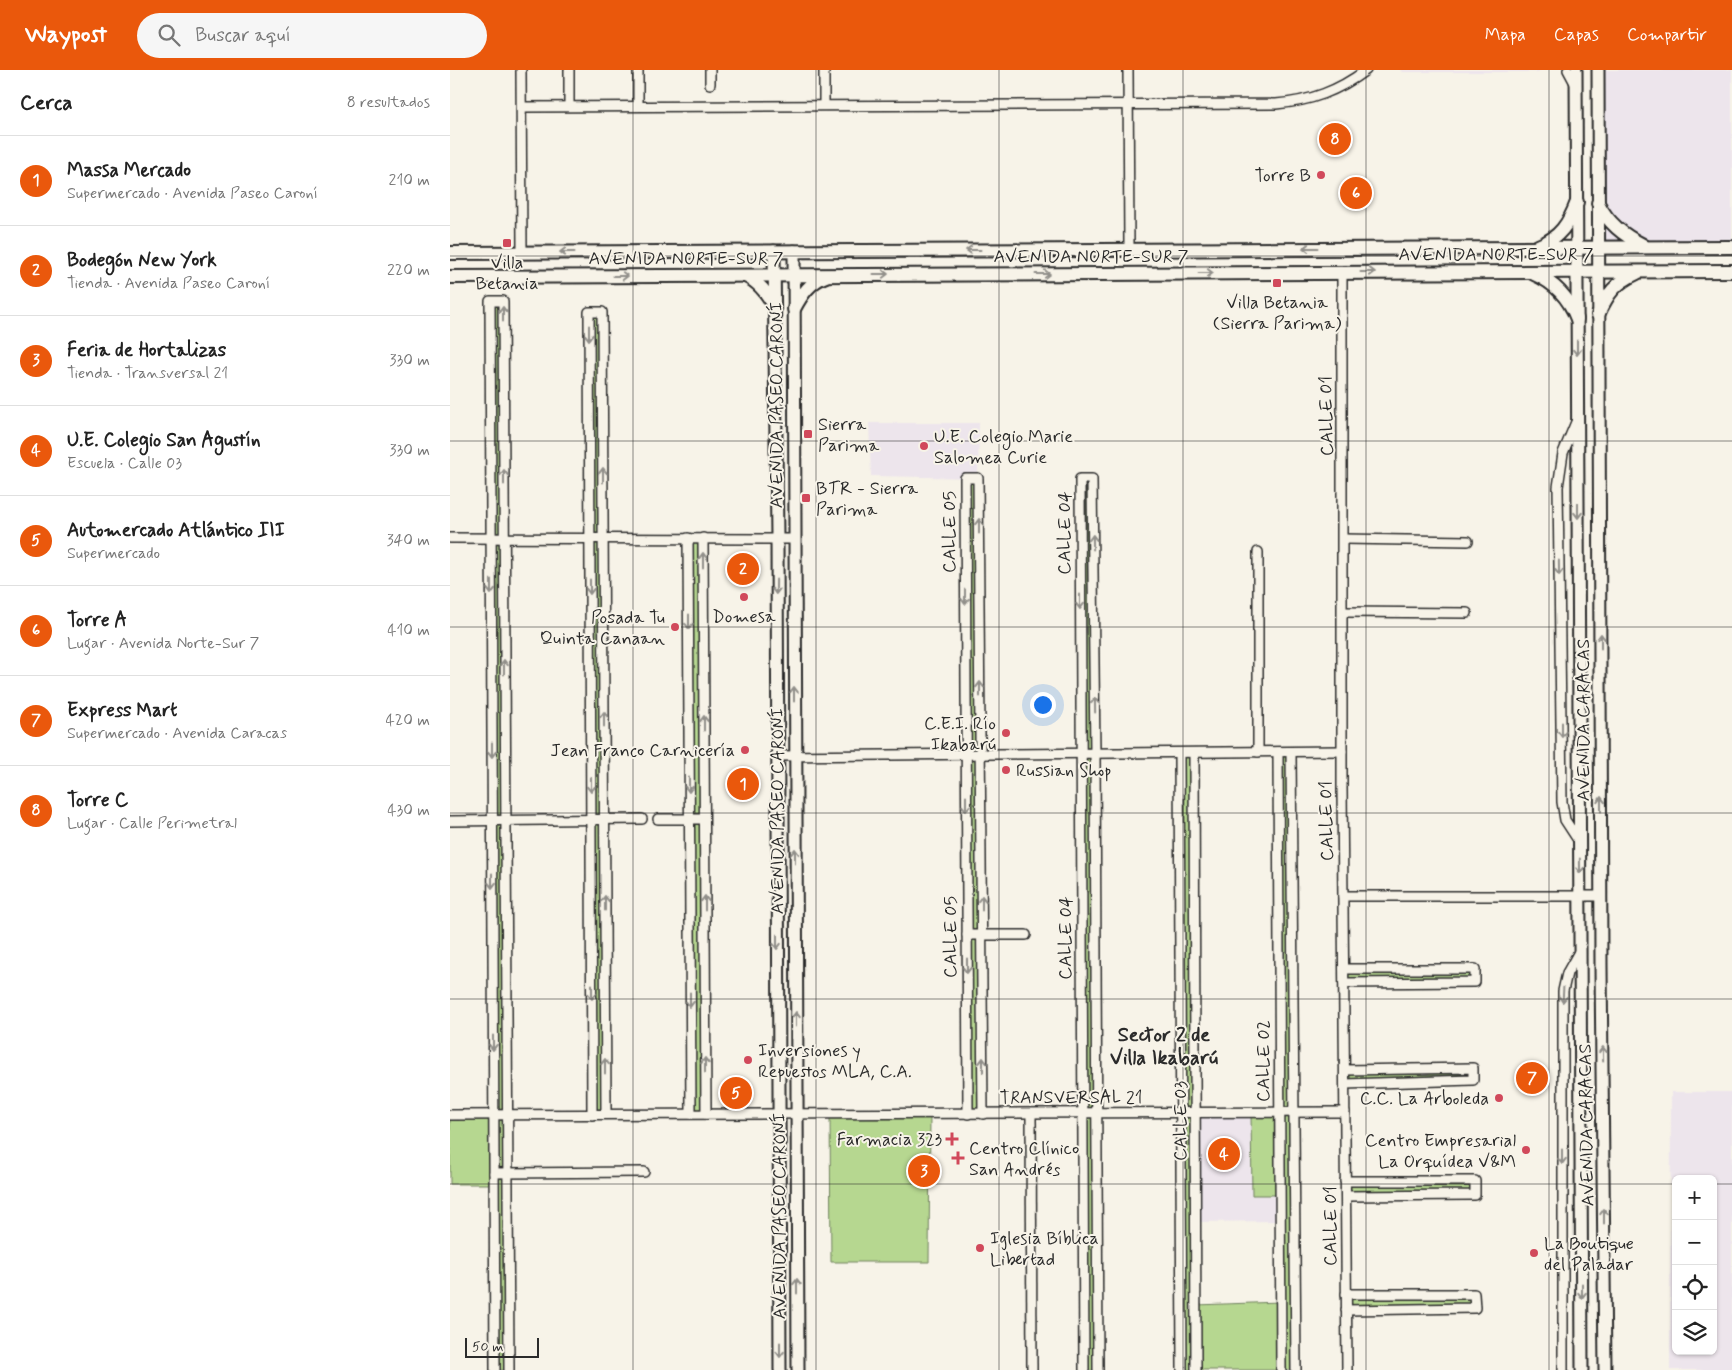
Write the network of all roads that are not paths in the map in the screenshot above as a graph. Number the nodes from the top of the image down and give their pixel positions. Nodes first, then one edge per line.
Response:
1 (521, 70) edge
2 (569, 70) edge
3 (638, 70) edge
4 (710, 70) edge
5 (824, 70) edge
6 (1128, 70) edge
7 (1366, 70) edge
8 (1568, 70) edge
9 (1576, 70) edge
10 (1598, 70) edge
11 (710, 84) dead end
12 (1576, 86) junction
13 (824, 105) junction
14 (1128, 105) junction
15 (569, 106) junction
16 (638, 106) junction
17 (522, 107) junction
18 (1577, 202) junction
19 (1598, 203) junction
20 (1645, 246) junction
21 (1732, 246) edge
22 (1534, 247) junction
23 (1577, 247) junction
24 (1598, 247) junction
25 (1129, 249) junction
26 (774, 251) junction
27 (794, 251) junction
28 (522, 252) junction
29 (450, 253) edge
30 (1641, 271) junction
31 (1732, 271) edge
32 (1342, 272) junction
33 (1529, 272) junction
34 (1577, 272) junction
35 (1598, 272) junction
36 (832, 274) junction
37 (743, 275) junction
38 (774, 275) junction
39 (794, 275) junction
40 (450, 277) edge
41 (774, 306) junction
42 (794, 309) junction
43 (1598, 315) junction
44 (1577, 319) junction
45 (1578, 417) junction
46 (450, 538) edge
47 (491, 538) junction
48 (504, 538) junction
49 (590, 538) junction
50 (603, 538) junction
51 (688, 538) junction
52 (703, 538) junction
53 (777, 538) junction
54 (794, 539) junction
55 (1343, 539) junction
56 (1468, 541) dead end
57 (1258, 552) dead end
58 (1343, 612) junction
59 (1468, 613) dead end
60 (689, 676) junction
61 (704, 676) junction
62 (590, 683) junction
63 (604, 683) junction
64 (491, 687) junction
65 (504, 687) junction
66 (1342, 751) junction
67 (1258, 752) junction
68 (1278, 752) junction
69 (1291, 752) junction
70 (1179, 753) junction
71 (1194, 753) junction
72 (1080, 754) junction
73 (1096, 754) junction
74 (966, 755) junction
75 (980, 755) junction
76 (776, 756) junction
77 (794, 756) junction
78 (1278, 784) junction
79 (1292, 784) junction
80 (1180, 795) junction
81 (1195, 795) junction
82 (642, 819) dead end
83 (658, 819) dead end
84 (704, 819) junction
85 (591, 820) junction
86 (604, 820) junction
87 (689, 820) junction
88 (492, 821) junction
89 (505, 821) junction
90 (450, 822) edge
91 (1081, 834) junction
92 (1096, 834) junction
93 (1580, 843) junction
94 (1343, 896) junction
95 (1580, 896) junction
96 (1601, 896) junction
97 (1279, 931) junction
98 (1293, 931) junction
99 (1181, 932) junction
100 (1195, 932) junction
101 (1081, 933) junction
102 (1096, 933) junction
103 (967, 935) junction
104 (982, 935) junction
105 (1026, 935) dead end
106 (1580, 950) junction
107 (493, 967) junction
108 (506, 967) junction
109 (1344, 969) junction
110 (690, 970) junction
111 (705, 970) junction
112 (605, 972) junction
113 (592, 973) junction
114 (1344, 983) junction
115 (1293, 1053) junction
116 (1280, 1054) junction
117 (1345, 1070) junction
118 (1345, 1084) junction
119 (1280, 1112) junction
120 (1294, 1112) junction
121 (1345, 1112) junction
122 (1182, 1113) junction
123 (1196, 1113) junction
124 (606, 1114) junction
125 (690, 1114) junction
126 (706, 1114) junction
127 (778, 1114) junction
128 (796, 1114) junction
129 (968, 1114) junction
130 (983, 1114) junction
131 (1031, 1114) junction
132 (1082, 1114) junction
133 (1097, 1114) junction
134 (450, 1115) edge
135 (493, 1115) junction
136 (507, 1115) junction
137 (592, 1115) junction
138 (644, 1172) dead end
139 (494, 1173) junction
140 (507, 1173) junction
141 (1345, 1181) junction
142 (1346, 1196) junction
143 (494, 1269) junction
144 (508, 1269) junction
145 (1346, 1294) junction
146 (1281, 1302) junction
147 (1295, 1302) junction
148 (1098, 1304) junction
149 (1083, 1305) junction
150 (1182, 1305) junction
151 (1196, 1305) junction
152 (1346, 1310) junction
153 (495, 1370) edge
154 (509, 1370) edge
155 (780, 1370) edge
156 (798, 1370) edge
157 (1032, 1370) edge
158 (1084, 1370) edge
159 (1098, 1370) edge
160 (1182, 1370) edge
161 (1196, 1370) edge
162 (1281, 1370) edge
163 (1296, 1370) edge
164 (1347, 1370) edge
165 (1563, 1370) edge
166 (1582, 1370) edge
167 (1605, 1370) edge

1 - 17 street
2 - 15 street
3 - 16 street
4 - 11 street
5 - 13 street
6 - 14 street
7 - 14 street
8 - 12 street, AVENIDA CARACAS
9 - 12 street, AVENIDA CARACAS
10 - 19 street, AVENIDA CARACAS
12 - 18 street, AVENIDA CARACAS
13 - 14 street
13 - 16 street
14 - 25 street
15 - 16 street
15 - 17 street
17 - 28 street
18 - 22 main road
18 - 23 street, AVENIDA CARACAS
19 - 20 main road
19 - 24 street, AVENIDA CARACAS
20 - 21 main road, AVENIDA NORTE-SUR 7
20 - 24 main road, AVENIDA NORTE-SUR 7
22 - 23 main road, AVENIDA NORTE-SUR 7
22 -> 25 main road, AVENIDA NORTE-SUR 7
23 - 24 main road, AVENIDA NORTE-SUR 7
23 - 34 street, AVENIDA CARACAS
24 - 35 street, AVENIDA CARACAS
25 -> 27 main road, AVENIDA NORTE-SUR 7
26 - 27 main road, AVENIDA NORTE-SUR 7
26 -> 28 main road, AVENIDA NORTE-SUR 7
26 - 38 street, AVENIDA PASEO CARONÍ
27 - 39 street, AVENIDA PASEO CARONÍ
28 - 29 main road, AVENIDA NORTE-SUR 7
30 - 31 main road, AVENIDA NORTE-SUR 7
30 - 35 main road, AVENIDA NORTE-SUR 7
30 - 43 main road
32 -> 33 main road, AVENIDA NORTE-SUR 7
36 -> 32 main road, AVENIDA NORTE-SUR 7
32 - 55 street, CALLE 01
33 - 34 main road, AVENIDA NORTE-SUR 7
33 - 44 main road
34 - 35 main road, AVENIDA NORTE-SUR 7
34 - 44 street, AVENIDA CARACAS
35 - 43 street, AVENIDA CARACAS
36 - 39 main road, AVENIDA NORTE-SUR 7
36 - 42 main road
37 - 38 main road, AVENIDA NORTE-SUR 7
40 -> 37 main road, AVENIDA NORTE-SUR 7
37 - 41 main road
38 - 39 main road, AVENIDA NORTE-SUR 7
38 - 41 street, AVENIDA PASEO CARONÍ
39 - 42 street, AVENIDA PASEO CARONÍ
41 - 53 street, AVENIDA PASEO CARONÍ
42 - 54 street, AVENIDA PASEO CARONÍ
96 -> 43 street, AVENIDA CARACAS
44 -> 45 street, AVENIDA CARACAS
45 -> 93 street, AVENIDA CARACAS
45 -> 93 street, AVENIDA CARACAS
46 - 47 street
47 - 48 street
48 -> 47 street
47 -> 64 street
48 - 49 street
65 -> 48 street
49 - 50 street
50 -> 49 street
49 -> 62 street
50 - 51 street
50 - 63 street
51 - 52 street
51 -> 60 street
52 - 53 street
61 -> 52 street
53 - 54 street
53 -> 76 street, AVENIDA PASEO CARONÍ
77 -> 54 street, AVENIDA PASEO CARONÍ
55 - 56 street
55 - 58 street, CALLE 01
57 - 67 street
58 - 59 street
58 - 66 street, CALLE 01
60 - 61 street
60 -> 87 street
84 -> 61 street
62 - 63 street
62 -> 85 street
86 -> 63 street
64 - 65 street
64 -> 88 street
65 - 89 street
66 - 69 street
66 - 94 street, CALLE 01
67 - 68 street
67 - 71 street
68 - 69 street
68 - 78 street, CALLE 02
69 - 79 street, CALLE 02
70 - 71 street
70 - 73 street
70 - 80 street, CALLE 03
71 - 81 street, CALLE 03
72 - 73 street
73 -> 72 street, CALLE 04
72 - 75 street
72 - 91 street, CALLE 04
73 - 92 street, CALLE 04
74 - 75 street
75 -> 74 street, CALLE 05
74 - 77 street
74 -> 103 street, CALLE 05
104 -> 75 street, CALLE 05
76 - 77 street
76 -> 127 street, AVENIDA PASEO CARONÍ
128 -> 77 street, AVENIDA PASEO CARONÍ
78 - 79 street
78 - 97 street, CALLE 02
79 - 98 street, CALLE 02
80 - 81 street
80 - 99 street, CALLE 03
81 - 100 street, CALLE 03
82 - 86 street
83 - 87 street
84 - 87 street
111 -> 84 street
85 - 86 street
85 - 89 street
85 - 113 street
112 -> 86 street
87 - 110 street
88 - 89 street
88 - 90 street
88 -> 107 street
89 - 108 street
91 - 92 street
91 - 101 street, CALLE 04
92 - 102 street, CALLE 04
93 -> 95 street, AVENIDA CARACAS
94 - 95 street
94 - 109 street, CALLE 01
95 - 96 street
95 - 106 street, AVENIDA CARACAS
167 -> 96 street, AVENIDA CARACAS
97 - 98 street
97 - 116 street, CALLE 02
98 - 115 street, CALLE 02
99 - 100 street
99 - 122 street, CALLE 03
100 - 123 street, CALLE 03
101 - 102 street
101 - 132 street, CALLE 04
102 - 133 street, CALLE 04
103 - 104 street
103 -> 129 street, CALLE 05
104 - 105 street
130 -> 104 street, CALLE 05
106 -> 165 street, AVENIDA CARACAS
106 -> 166 street, AVENIDA CARACAS
107 - 108 street
107 -> 135 street
108 - 136 street
109 - 114 street, CALLE 01
109 - 114 street
110 - 111 street
110 -> 125 street
126 -> 111 street
112 - 113 street
124 -> 112 street
113 -> 137 street
114 - 117 street, CALLE 01
115 - 116 street
115 - 120 street, CALLE 02
116 - 119 street, CALLE 02
117 - 118 street, CALLE 01
117 - 118 street
118 - 121 street, CALLE 01
119 - 120 street, TRANSVERSAL 21
119 - 123 street, TRANSVERSAL 21
119 - 146 street, CALLE 02
120 - 121 street, TRANSVERSAL 21
120 - 147 street, CALLE 02
121 - 141 street, CALLE 01
122 - 123 street, TRANSVERSAL 21
122 - 133 street, TRANSVERSAL 21
122 - 150 street, CALLE 03
123 - 151 street, CALLE 03
124 - 125 street, TRANSVERSAL 21
124 - 137 street, TRANSVERSAL 21
125 - 126 street, TRANSVERSAL 21
126 - 127 street, TRANSVERSAL 21
127 - 128 street, TRANSVERSAL 21
127 -> 155 street, AVENIDA PASEO CARONÍ
128 - 129 street, TRANSVERSAL 21
156 -> 128 street, AVENIDA PASEO CARONÍ
129 - 130 street, TRANSVERSAL 21
130 - 131 street, TRANSVERSAL 21
131 - 132 street, TRANSVERSAL 21
131 - 157 street
132 - 133 street, TRANSVERSAL 21
132 - 149 street, CALLE 04
133 - 148 street, CALLE 04
134 - 135 street, TRANSVERSAL 21
135 - 136 street, TRANSVERSAL 21
135 - 139 street
136 - 137 street, TRANSVERSAL 21
136 - 140 street
138 - 140 street
139 - 140 street
139 - 143 street
140 - 144 street
141 - 142 street, CALLE 01
141 - 142 street
142 - 145 street, CALLE 01
143 - 144 street
143 - 153 street
144 - 154 street
145 - 152 street, CALLE 01
145 - 152 street
146 - 147 street
146 - 162 street, CALLE 02
147 - 163 street, CALLE 02
148 - 149 street
148 - 159 street, CALLE 04
149 - 158 street, CALLE 04
150 - 151 street
150 - 160 street, CALLE 03
151 - 161 street, CALLE 03
152 - 164 street, CALLE 01

